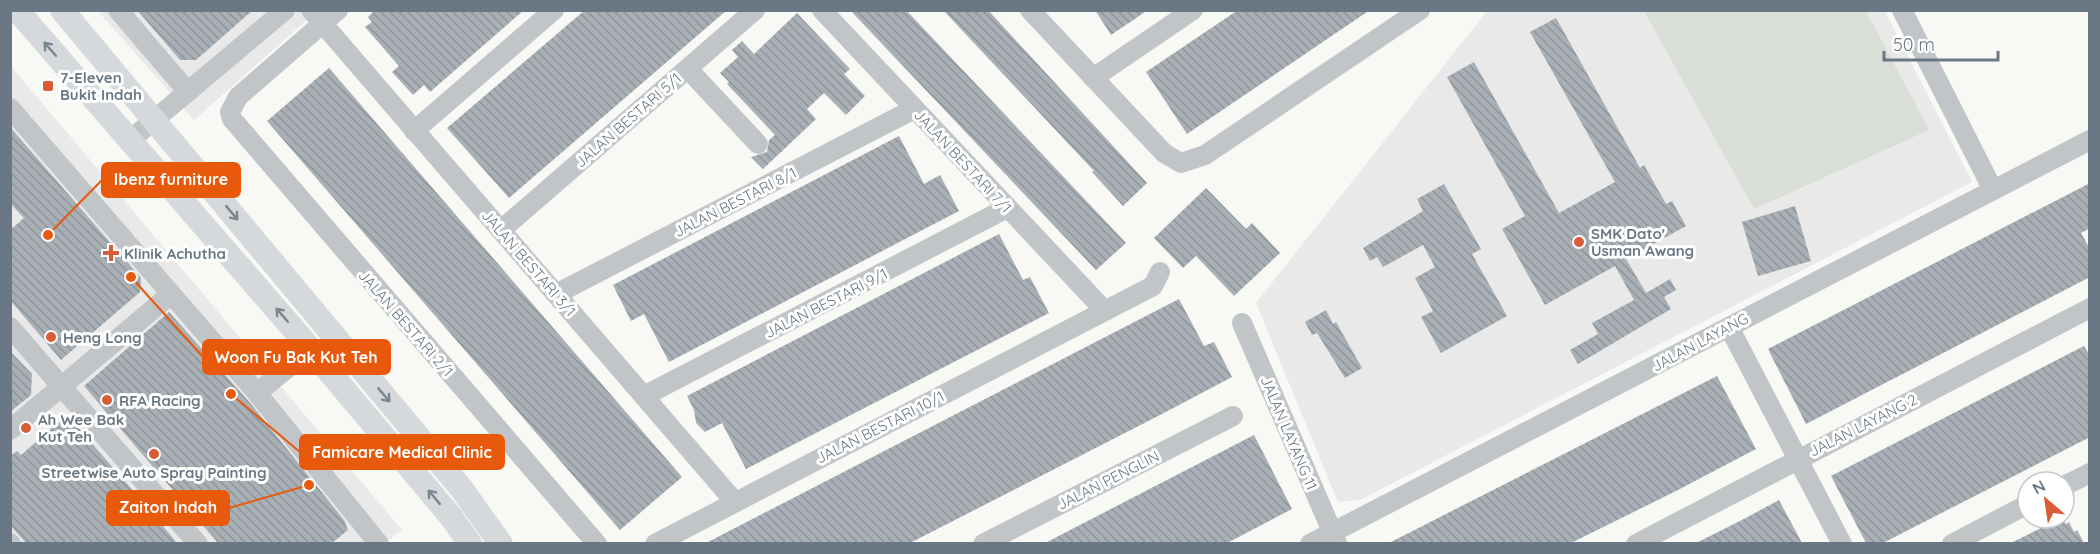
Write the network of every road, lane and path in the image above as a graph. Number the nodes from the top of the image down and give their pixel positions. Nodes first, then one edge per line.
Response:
1 (17, 10) edge
2 (62, 10) edge
3 (118, 10) edge
4 (285, 10) edge
5 (338, 10) edge
6 (554, 10) edge
7 (755, 10) edge
8 (822, 10) edge
9 (1030, 10) edge
10 (1193, 10) edge
11 (1420, 10) edge
12 (1902, 10) edge
13 (317, 17) edge
14 (688, 69) junction
15 (1093, 78) junction
16 (188, 92) junction
17 (10, 108) edge
18 (914, 109) junction
19 (154, 120) junction
20 (414, 130) junction
21 (2090, 140) edge
22 (129, 141) junction
23 (758, 144) dead end
24 (1993, 190) junction
25 (1007, 208) junction
26 (501, 231) junction
27 (1160, 272) dead end
28 (171, 294) junction
29 (556, 294) junction
30 (2090, 308) edge
31 (1105, 311) junction
32 (1242, 323) dead end
33 (10, 327) edge
34 (1729, 327) junction
35 (311, 349) junction
36 (61, 386) junction
37 (257, 393) junction
38 (644, 396) junction
39 (1233, 416) dead end
40 (10, 430) edge
41 (1798, 459) junction
42 (735, 502) junction
43 (2016, 510) edge
44 (1335, 538) edge
45 (372, 541) edge
46 (198, 543) edge
47 (470, 543) edge
48 (501, 543) edge
49 (597, 543) edge
50 (655, 543) edge
51 (983, 543) edge
52 (1310, 543) edge
53 (1636, 543) edge
54 (1842, 543) edge
55 (1952, 543) edge

22 -> 1 main road
2 - 19 main road
3 - 16 street
4 - 16 street
5 - 13 street
6 - 20 street
7 - 14 street, JALAN BESTARI 5/1
8 - 18 street, JALAN BESTARI 7/1
9 - 15 street
10 - 15 street
11 - 15 street
12 - 24 street
13 - 20 street, JALAN BESTARI 3/1
13 - 49 street, JALAN BESTARI 2/1
14 - 23 street
14 - 26 street, JALAN BESTARI 5/1
16 - 19 street
17 - 28 street
18 - 25 street, JALAN BESTARI 7/1
18 - 29 street, JALAN BESTARI 8/1
19 - 22 street
19 -> 48 main road
20 - 26 street, JALAN BESTARI 3/1
21 - 24 street, JALAN LAYANG
35 -> 22 main road
24 - 34 street, JALAN LAYANG
25 - 31 street, JALAN BESTARI 7/1
25 - 38 street, JALAN BESTARI 9/1
26 - 29 street, JALAN BESTARI 3/1
27 - 31 street, JALAN BESTARI 10/1
28 - 36 street
28 - 37 street
29 - 38 street, JALAN BESTARI 3/1
30 - 41 street, JALAN LAYANG 2
31 - 42 street, JALAN BESTARI 10/1
32 - 44 street, JALAN LAYANG 11
33 - 36 street
34 - 41 street
34 - 44 street, JALAN LAYANG
35 - 37 street
47 -> 35 main road
36 - 40 street
36 - 46 street
37 - 45 street
38 - 42 street, JALAN BESTARI 3/1
39 - 51 street, JALAN PENGLIN
41 - 53 street, JALAN LAYANG 2
41 - 54 street
42 - 50 street, JALAN BESTARI 10/1
43 - 55 street
44 - 52 street, JALAN LAYANG

